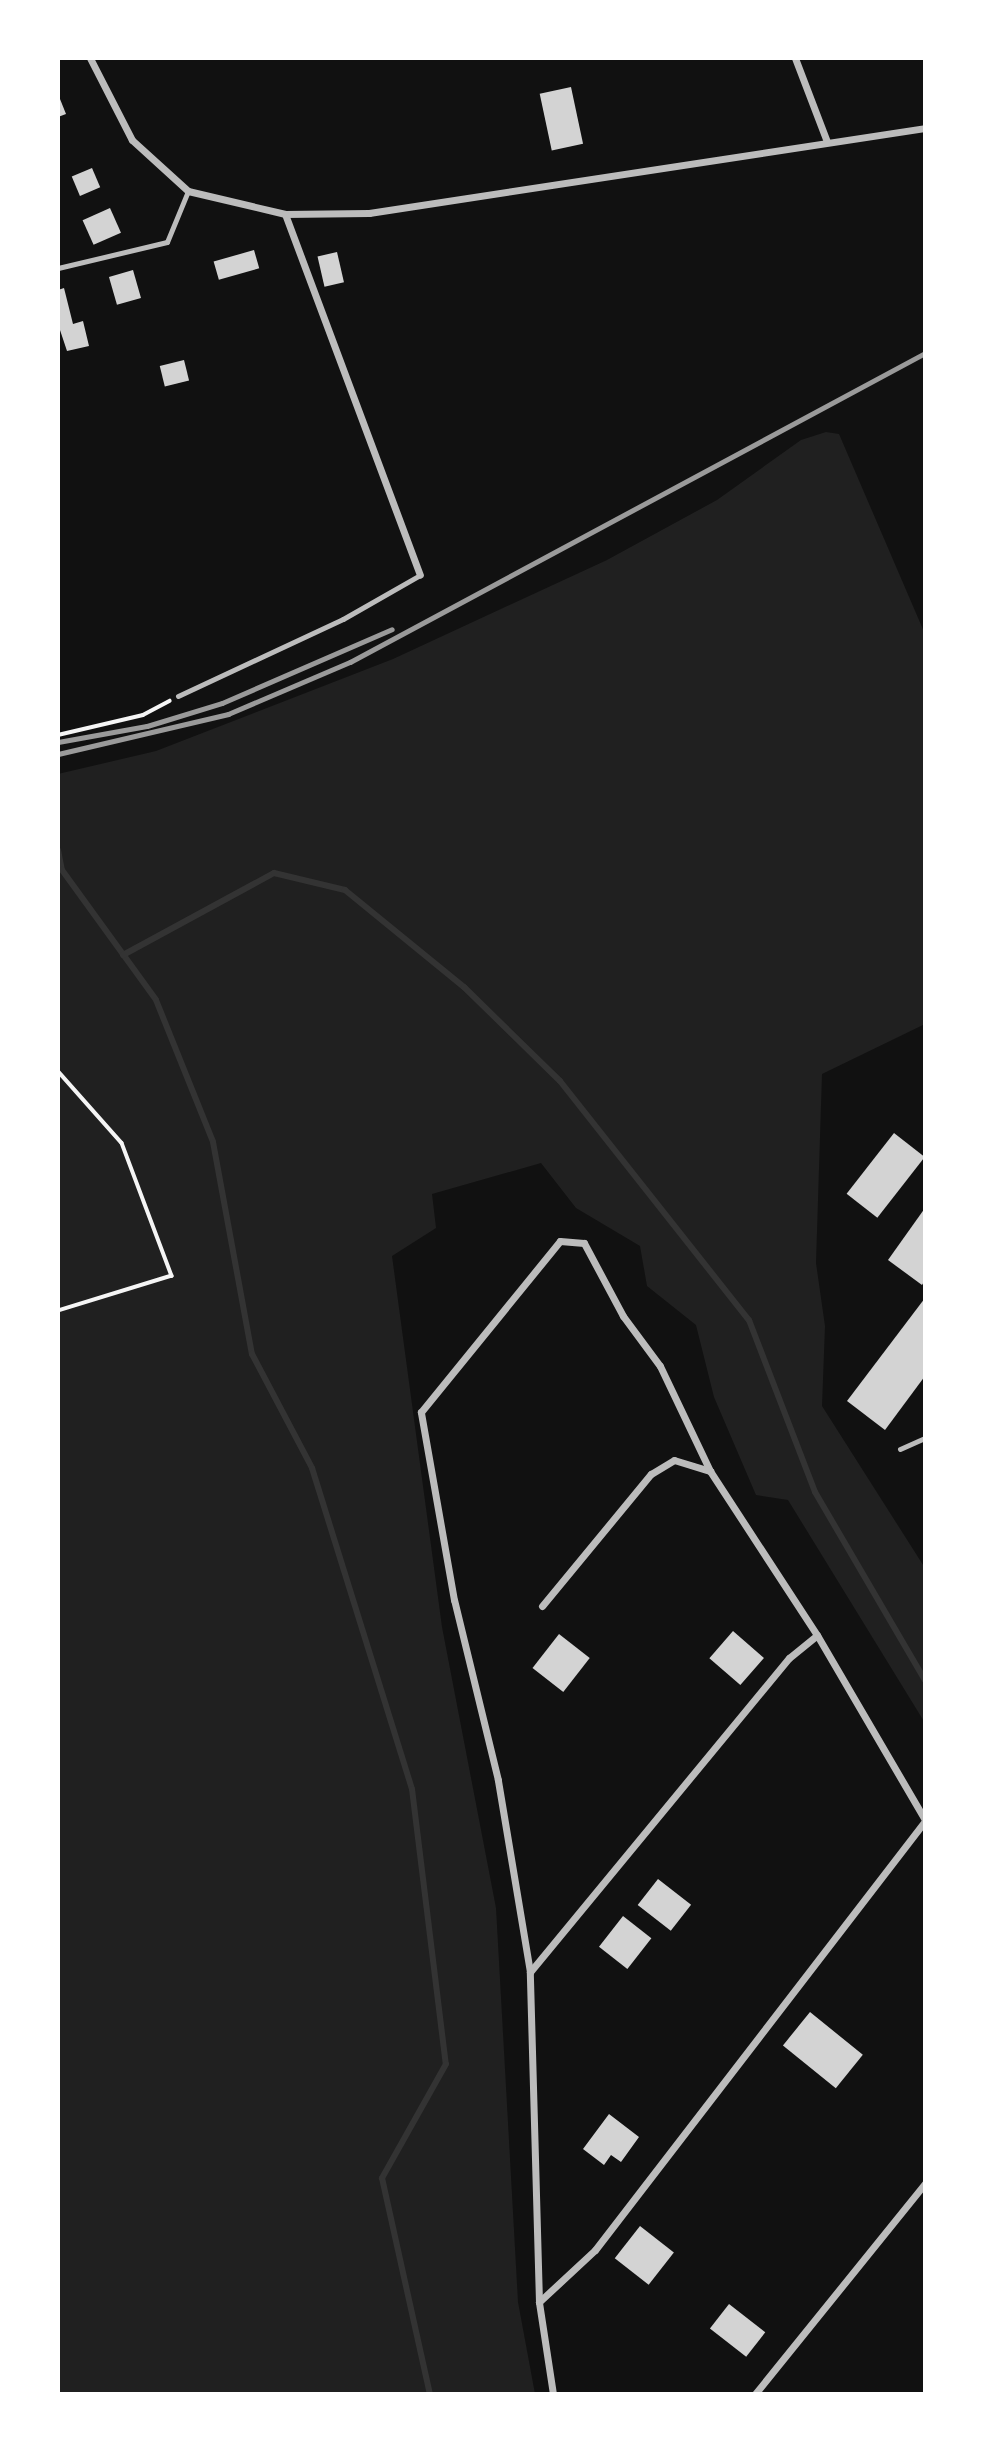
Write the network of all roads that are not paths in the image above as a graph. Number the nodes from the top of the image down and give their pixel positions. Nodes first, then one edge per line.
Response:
1 (90, 58) edge
2 (795, 58) edge
3 (925, 128) edge
4 (827, 142) junction
5 (188, 191) junction
6 (285, 214) junction
7 (58, 268) edge
8 (420, 575) joint
9 (178, 696) road end
10 (925, 1438) edge
11 (900, 1449) dead end
12 (710, 1471) junction
13 (542, 1606) dead end
14 (817, 1634) junction
15 (925, 1820) edge
16 (530, 1972) junction
17 (925, 2183) edge
18 (538, 2302) junction
19 (553, 2394) edge
20 (755, 2394) edge

1 - 5 street
2 - 4 street
3 - 4 street
4 - 6 street
5 - 6 street
5 - 7 lane
6 - 8 street
8 - 9 lane
10 - 11 lane
12 - 13 street
12 - 14 street
12 - 16 street
14 - 15 street
14 - 16 street
15 - 18 street
16 - 18 street
17 - 20 street
18 - 19 street

